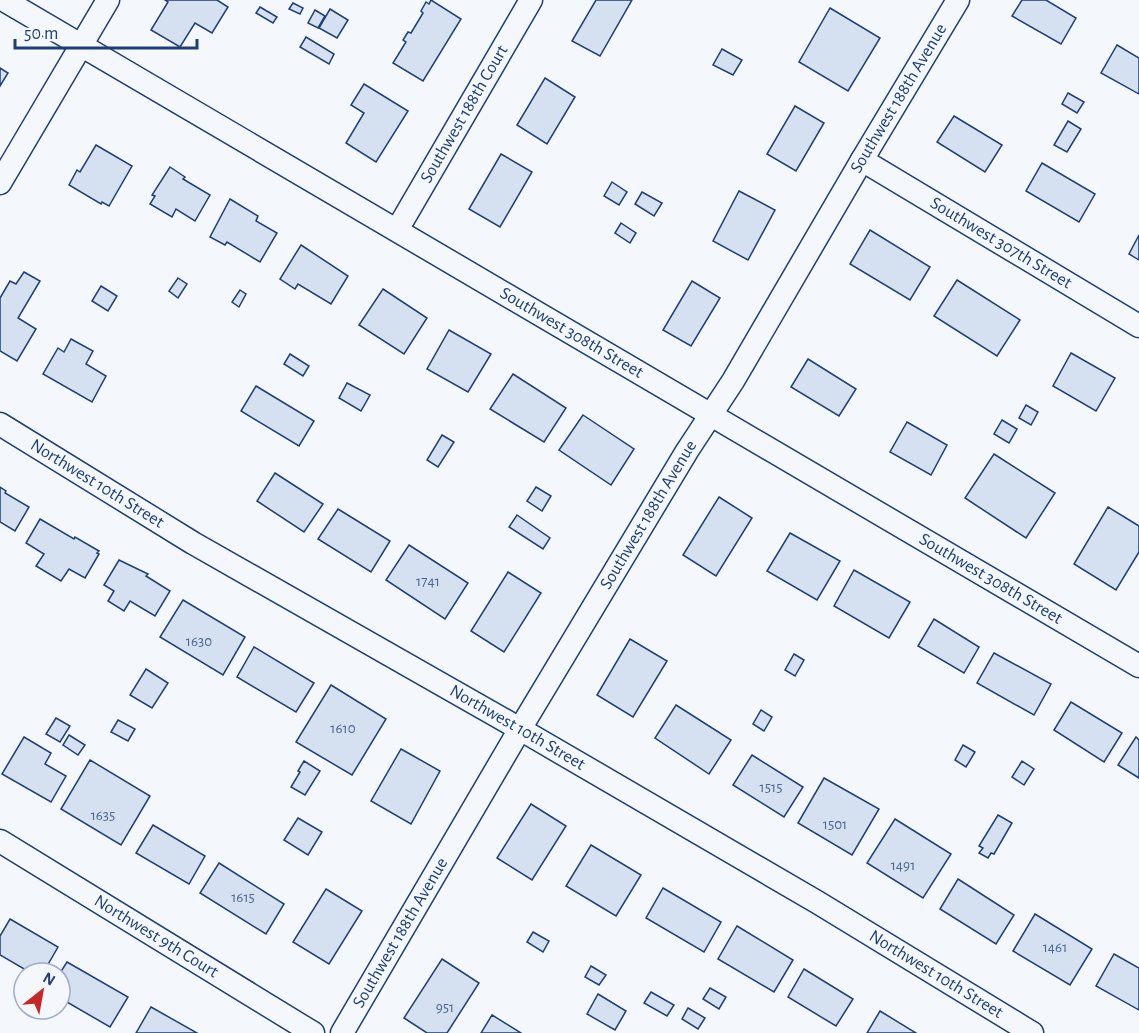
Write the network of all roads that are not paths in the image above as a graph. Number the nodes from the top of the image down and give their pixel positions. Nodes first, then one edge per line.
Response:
1 (4, 0) edge
2 (108, 0) edge
3 (531, 0) edge
4 (958, 0) edge
5 (81, 45) junction
6 (862, 160) junction
7 (0, 183) edge
8 (397, 230) junction
9 (1139, 326) edge
10 (711, 416) junction
11 (0, 424) edge
12 (1139, 666) edge
13 (520, 729) junction
14 (0, 841) edge
15 (313, 1033) edge
16 (342, 1033) edge
17 (1032, 1033) edge

1 - 5 street, Southwest 308th Street
2 - 5 street
3 - 8 street, Southwest 188th Court
4 - 6 street, Southwest 188th Avenue
5 - 7 street
5 - 8 street, Southwest 308th Street
6 - 9 street, Southwest 307th Street
6 - 10 street, Southwest 188th Avenue
8 - 10 street, Southwest 308th Street
10 - 12 street, Southwest 308th Street
10 - 13 street, Southwest 188th Avenue
11 - 13 street, Northwest 10th Street
13 - 16 street, Southwest 188th Avenue
13 - 17 street, Northwest 10th Street
14 - 15 street, Northwest 9th Court

